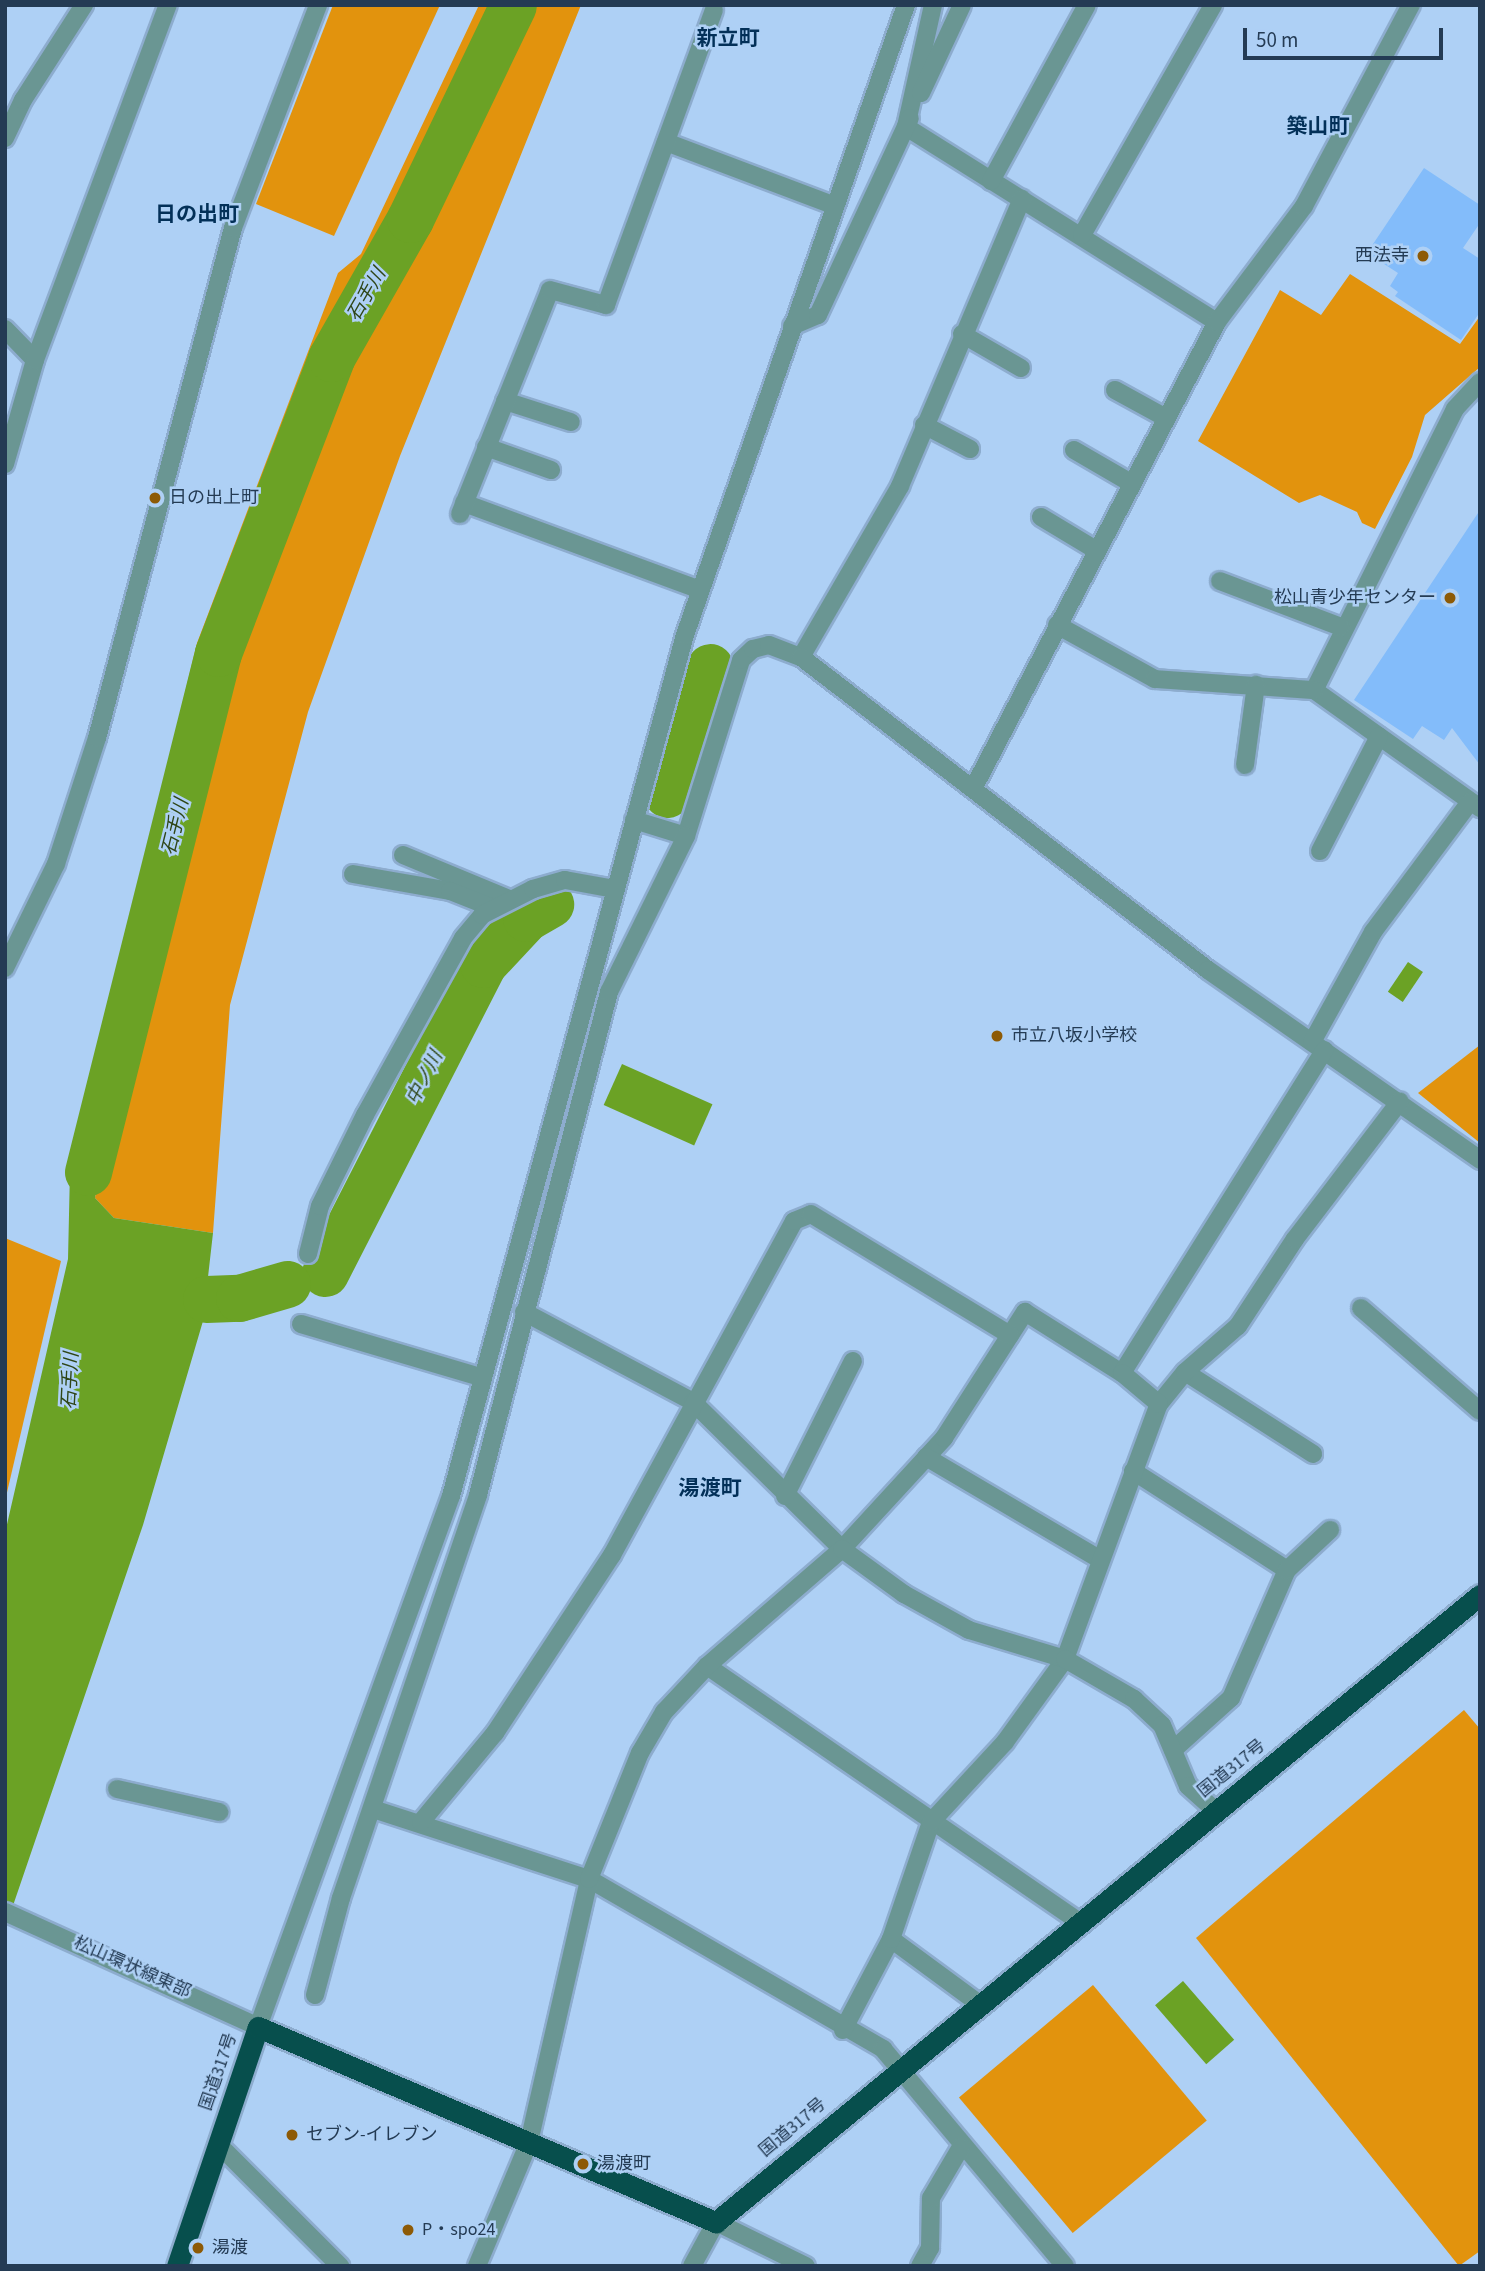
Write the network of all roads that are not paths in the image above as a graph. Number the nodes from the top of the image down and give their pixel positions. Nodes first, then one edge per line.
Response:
1 (84, 5) edge
2 (168, 5) edge
3 (318, 5) edge
4 (906, 5) edge
5 (933, 5) edge
6 (962, 5) edge
7 (1087, 5) edge
8 (1213, 5) edge
9 (1411, 5) edge
10 (714, 10) dead end
11 (905, 127) junction
12 (5, 138) edge
13 (666, 142) junction
14 (991, 181) junction
15 (1021, 199) junction
16 (835, 206) junction
17 (1082, 235) junction
18 (1217, 322) junction
19 (792, 326) junction
20 (5, 329) edge
21 (962, 334) junction
22 (36, 360) junction
23 (1021, 368) dead end
24 (1480, 382) edge
25 (1115, 390) dead end
26 (505, 401) junction
27 (1166, 418) junction
28 (571, 422) dead end
29 (924, 425) junction
30 (486, 447) junction
31 (970, 449) dead end
32 (1074, 450) dead end
33 (5, 464) edge
34 (551, 470) dead end
35 (1131, 483) junction
36 (1041, 517) dead end
37 (1096, 550) junction
38 (1220, 581) dead end
39 (701, 590) junction
40 (1057, 625) junction
41 (1341, 627) junction
42 (800, 657) junction
43 (1256, 685) junction
44 (1314, 690) junction
45 (1379, 736) junction
46 (1245, 765) dead end
47 (974, 787) junction
48 (1475, 805) edge
49 (634, 820) junction
50 (686, 836) junction
51 (1320, 851) dead end
52 (402, 855) dead end
53 (353, 874) dead end
54 (615, 889) junction
55 (509, 899) junction
56 (493, 908) junction
57 (5, 968) edge
58 (1319, 1046) junction
59 (1400, 1101) junction
60 (1480, 1160) edge
61 (308, 1254) dead end
62 (1361, 1308) dead end
63 (524, 1312) junction
64 (301, 1324) dead end
65 (1010, 1335) junction
66 (853, 1361) dead end
67 (1185, 1372) junction
68 (1122, 1373) junction
69 (483, 1378) junction
70 (693, 1402) junction
71 (1159, 1404) junction
72 (1480, 1411) edge
73 (1313, 1454) dead end
74 (926, 1457) junction
75 (1133, 1471) junction
76 (785, 1496) junction
77 (1330, 1530) dead end
78 (842, 1549) junction
79 (1099, 1559) junction
80 (1287, 1570) junction
81 (1480, 1595) edge
82 (1065, 1659) junction
83 (708, 1666) junction
84 (1172, 1750) junction
85 (117, 1789) dead end
86 (373, 1809) junction
87 (1216, 1811) junction
88 (219, 1812) dead end
89 (421, 1822) junction
90 (931, 1822) junction
91 (589, 1879) junction
92 (5, 1912) edge
93 (1079, 1922) junction
94 (891, 1939) junction
95 (315, 1995) dead end
96 (978, 2003) junction
97 (258, 2027) junction
98 (843, 2030) junction
99 (903, 2066) junction
100 (529, 2142) junction
101 (218, 2144) junction
102 (961, 2147) junction
103 (716, 2222) junction
104 (177, 2266) edge
105 (340, 2266) edge
106 (477, 2266) edge
107 (692, 2266) edge
108 (806, 2266) edge
109 (920, 2266) edge
110 (1065, 2266) edge

1 - 12 street
2 - 22 street
3 - 57 street
4 - 16 street
5 - 11 street
6 - 11 street
7 - 14 street
8 - 17 street
9 - 18 street
10 - 13 street
11 - 14 street
11 - 19 street
13 - 16 street
13 - 26 street
14 - 15 street
15 - 17 street
15 - 21 street
16 - 19 street
17 - 18 street
18 - 27 street
19 - 39 street
20 - 22 street
21 - 23 street
21 - 29 street
22 - 33 street
24 - 41 street
25 - 27 street
26 - 28 street
26 - 30 street
27 - 35 street
29 - 31 street
29 - 42 street
30 - 34 street
30 - 39 street
32 - 35 street
35 - 37 street
36 - 37 street
37 - 40 street
38 - 41 street
39 - 49 street
40 - 43 street
40 - 47 street
41 - 44 street
42 - 47 street
42 - 50 street
43 - 44 street
43 - 46 street
44 - 45 street
45 - 48 street
45 - 51 street
47 - 58 street
48 - 58 street
49 - 50 street
49 - 54 street
50 - 63 street
52 - 55 street
53 - 56 street
54 - 55 street
54 - 69 street
55 - 56 street
56 - 61 street
58 - 59 street
58 - 68 street
59 - 60 street
59 - 67 street
62 - 72 street
63 - 70 street
63 - 86 street
64 - 69 street
65 - 68 street
65 - 70 street
65 - 74 street
66 - 76 street
67 - 71 street
67 - 73 street
68 - 71 street
69 - 97 street
70 - 76 street
70 - 89 street
71 - 75 street
74 - 78 street
74 - 79 street
75 - 79 street
75 - 80 street
76 - 78 street
77 - 80 street
78 - 82 street
78 - 83 street
79 - 82 street
80 - 84 street
81 - 87 highway, 国道317号
82 - 84 street
82 - 90 street
83 - 90 street
83 - 91 street
84 - 87 street
85 - 88 street
86 - 89 street
86 - 95 street
87 - 93 highway, 国道317号
89 - 91 street
90 - 93 street
90 - 94 street
91 - 98 street
91 - 100 street
92 - 97 street, 松山環状線東部
93 - 96 highway, 国道317号
94 - 96 street
94 - 98 street
96 - 99 highway, 国道317号
97 - 100 highway, 国道317号
97 - 101 highway, 国道317号
98 - 99 street
99 - 102 street
99 - 103 highway, 国道317号
100 - 103 highway, 国道317号
100 - 106 street
101 - 104 highway, 国道317号
101 - 105 street
102 - 109 street
102 - 110 street
103 - 107 street
103 - 108 street

